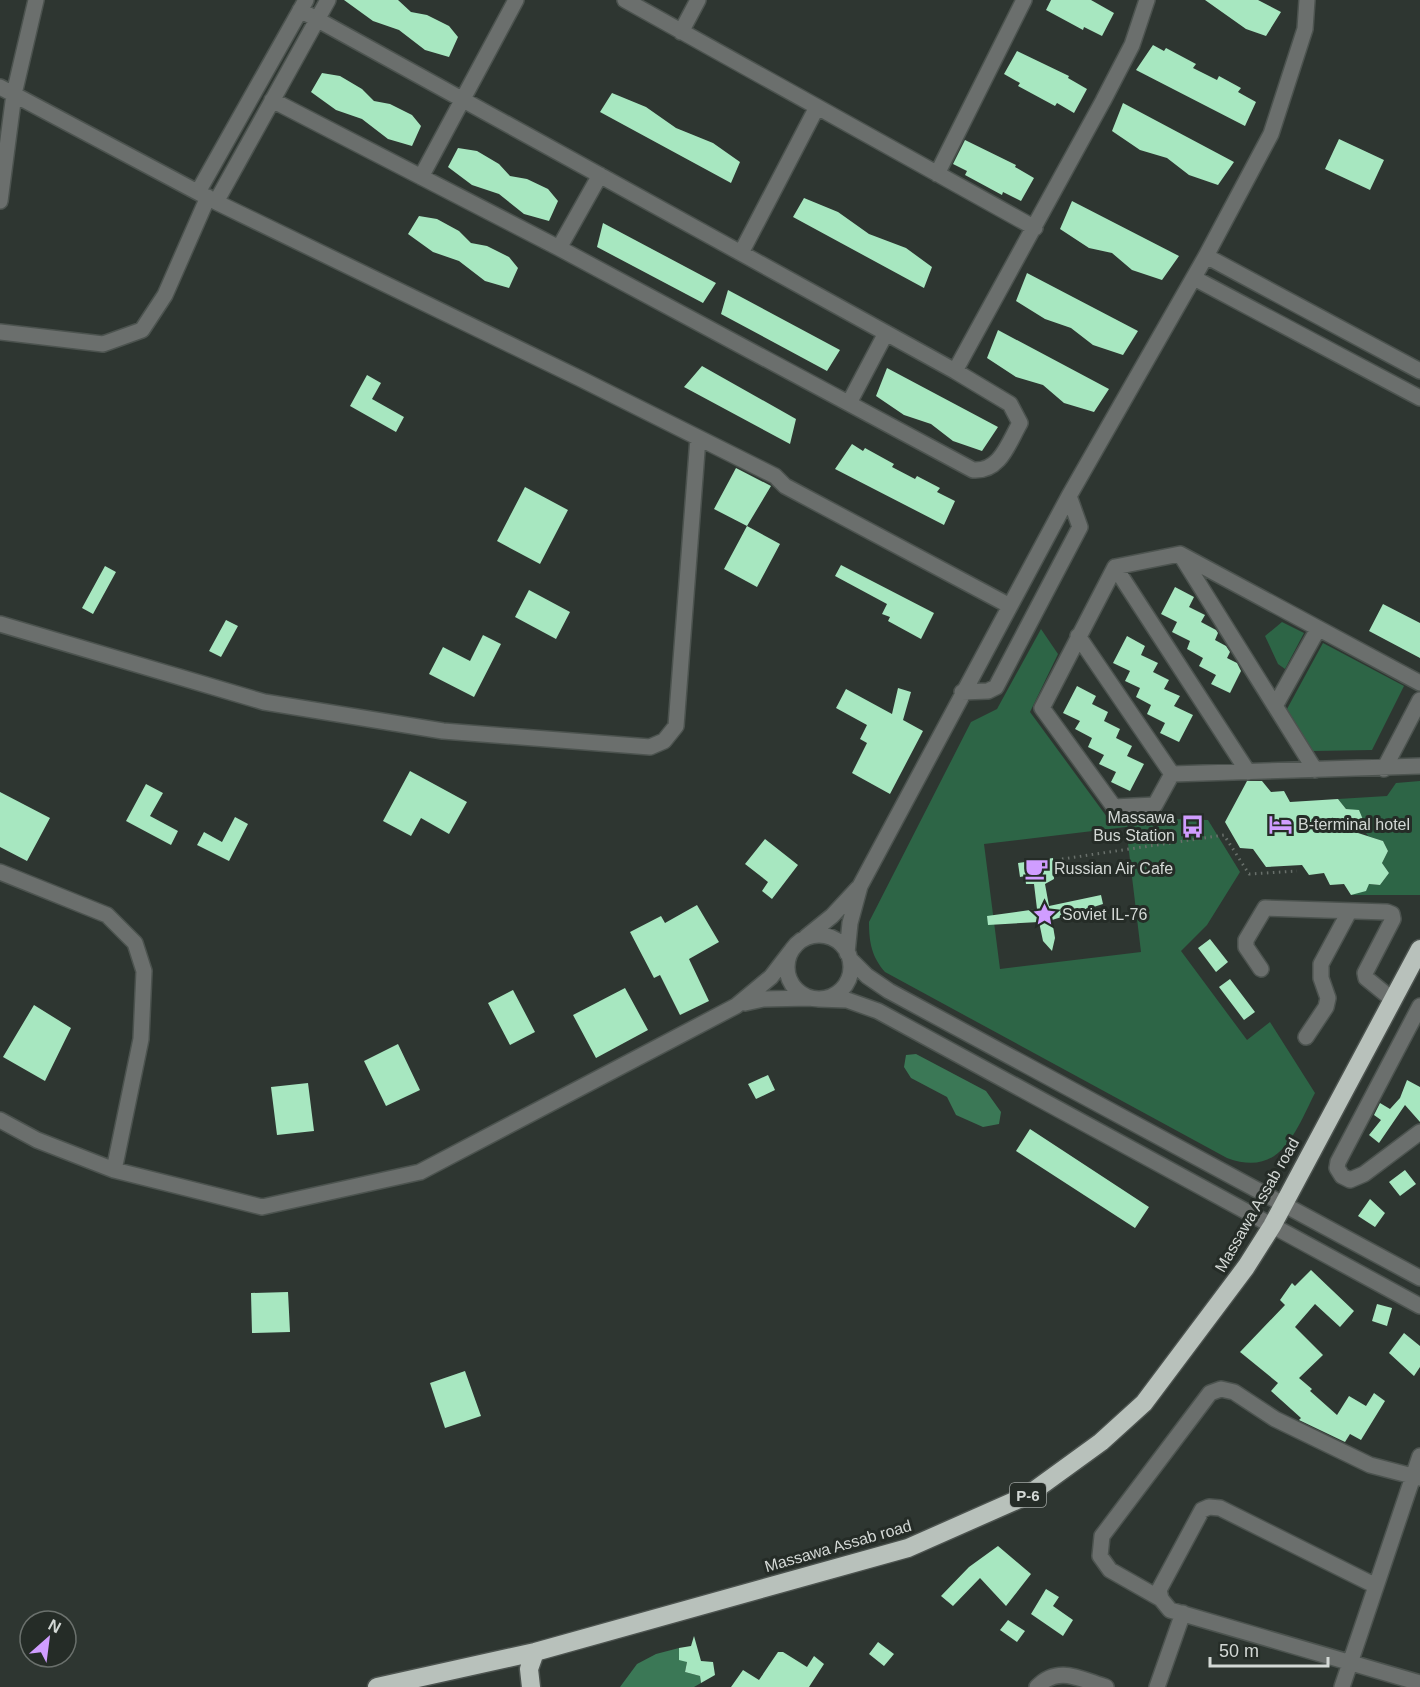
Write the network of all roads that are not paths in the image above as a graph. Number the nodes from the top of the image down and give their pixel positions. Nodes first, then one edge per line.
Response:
1 (36, 0) edge
2 (328, 0) edge
3 (516, 0) edge
4 (626, 0) edge
5 (698, 0) edge
6 (1024, 0) edge
7 (1147, 0) edge
8 (1307, 0) edge
9 (303, 5) edge
10 (317, 19) junction
11 (681, 32) junction
12 (7, 90) edge
13 (272, 100) junction
14 (465, 100) junction
15 (816, 109) junction
16 (937, 174) junction
17 (600, 175) junction
18 (421, 177) junction
19 (207, 197) junction
20 (0, 201) edge
21 (1035, 228) junction
22 (559, 248) junction
23 (741, 253) junction
24 (1206, 256) junction
25 (1194, 278) junction
26 (0, 332) edge
27 (886, 333) junction
28 (955, 371) junction
29 (1420, 371) edge
30 (1420, 398) edge
31 (849, 403) junction
32 (698, 438) junction
33 (1069, 496) junction
34 (1180, 554) junction
35 (1114, 567) junction
36 (1010, 606) junction
37 (0, 624) edge
38 (1318, 629) junction
39 (1078, 636) junction
40 (1420, 683) edge
41 (962, 692) junction
42 (1420, 700) edge
43 (1275, 706) junction
44 (1420, 766) edge
45 (1384, 769) junction
46 (1315, 770) junction
47 (1248, 772) junction
48 (1172, 774) junction
49 (0, 872) edge
50 (860, 886) junction
51 (1349, 912) junction
52 (795, 946) junction
53 (1420, 949) edge
54 (849, 956) junction
55 (1261, 969) dead end
56 (815, 999) junction
57 (1393, 1000) junction
58 (736, 1006) junction
59 (1420, 1006) edge
60 (1306, 1038) dead end
61 (0, 1120) edge
62 (1420, 1132) edge
63 (114, 1170) junction
64 (1283, 1204) junction
65 (1272, 1226) junction
66 (1420, 1278) edge
67 (1420, 1306) edge
68 (1420, 1456) edge
69 (1417, 1478) edge
70 (1376, 1586) junction
71 (1161, 1599) junction
72 (1183, 1613) junction
73 (534, 1652) junction
74 (1350, 1663) junction
75 (1420, 1683) edge
76 (377, 1687) edge
77 (531, 1687) edge
78 (1037, 1687) edge
79 (1106, 1687) edge
80 (1157, 1687) edge
81 (1342, 1687) edge

1 - 12 street
2 - 10 street
3 - 14 street
4 - 11 street
5 - 11 street
6 - 16 street
7 - 21 street
8 - 24 street
9 - 10 street
9 - 19 street
10 - 13 street
10 - 14 street
11 - 15 street
12 - 19 street
12 - 20 street
13 - 18 street
13 - 19 street
14 - 17 street
14 - 18 street
15 - 16 street
15 - 23 street
16 - 21 street
17 - 22 street
17 - 23 street
18 - 22 street
19 - 26 street
19 - 32 street
21 - 28 street
22 - 31 street
23 - 27 street
24 - 25 street
24 - 29 street
25 - 30 street
25 - 33 street
27 - 28 street
27 - 31 street
28 - 31 street
32 - 36 street
32 - 37 street
33 - 36 street
33 - 41 street
34 - 35 street
34 - 38 street
34 - 43 street
35 - 39 street
35 - 47 street
36 - 41 street
38 - 40 street
38 - 43 street
39 - 48 street
39 - 48 street
41 - 50 street
42 - 45 street
43 - 46 street
44 - 45 street
45 - 46 street
46 - 47 street
47 - 48 street
49 - 63 street
50 - 52 street
50 - 54 street
51 - 55 street
51 - 57 street
51 - 60 street
52 - 54 street
52 - 56 street
52 - 58 street
53 - 57 highway, Massawa Assab road / P-6
54 - 56 street
54 - 64 street
56 - 58 street
56 - 65 street
57 - 64 highway, Massawa Assab road / P-6
58 - 63 street
59 - 62 street
61 - 63 street
64 - 65 highway, Massawa Assab road / P-6
64 - 66 street
65 - 67 street
65 - 73 highway, Massawa Assab road / P-6
68 - 69 street
69 - 70 street
69 - 71 street
70 - 71 street
70 - 74 street
71 - 72 street
72 - 74 street
72 - 80 street
73 - 76 highway, Massawa Assab road / P-6
73 - 77 highway
74 - 75 street
74 - 81 street
78 - 79 street

